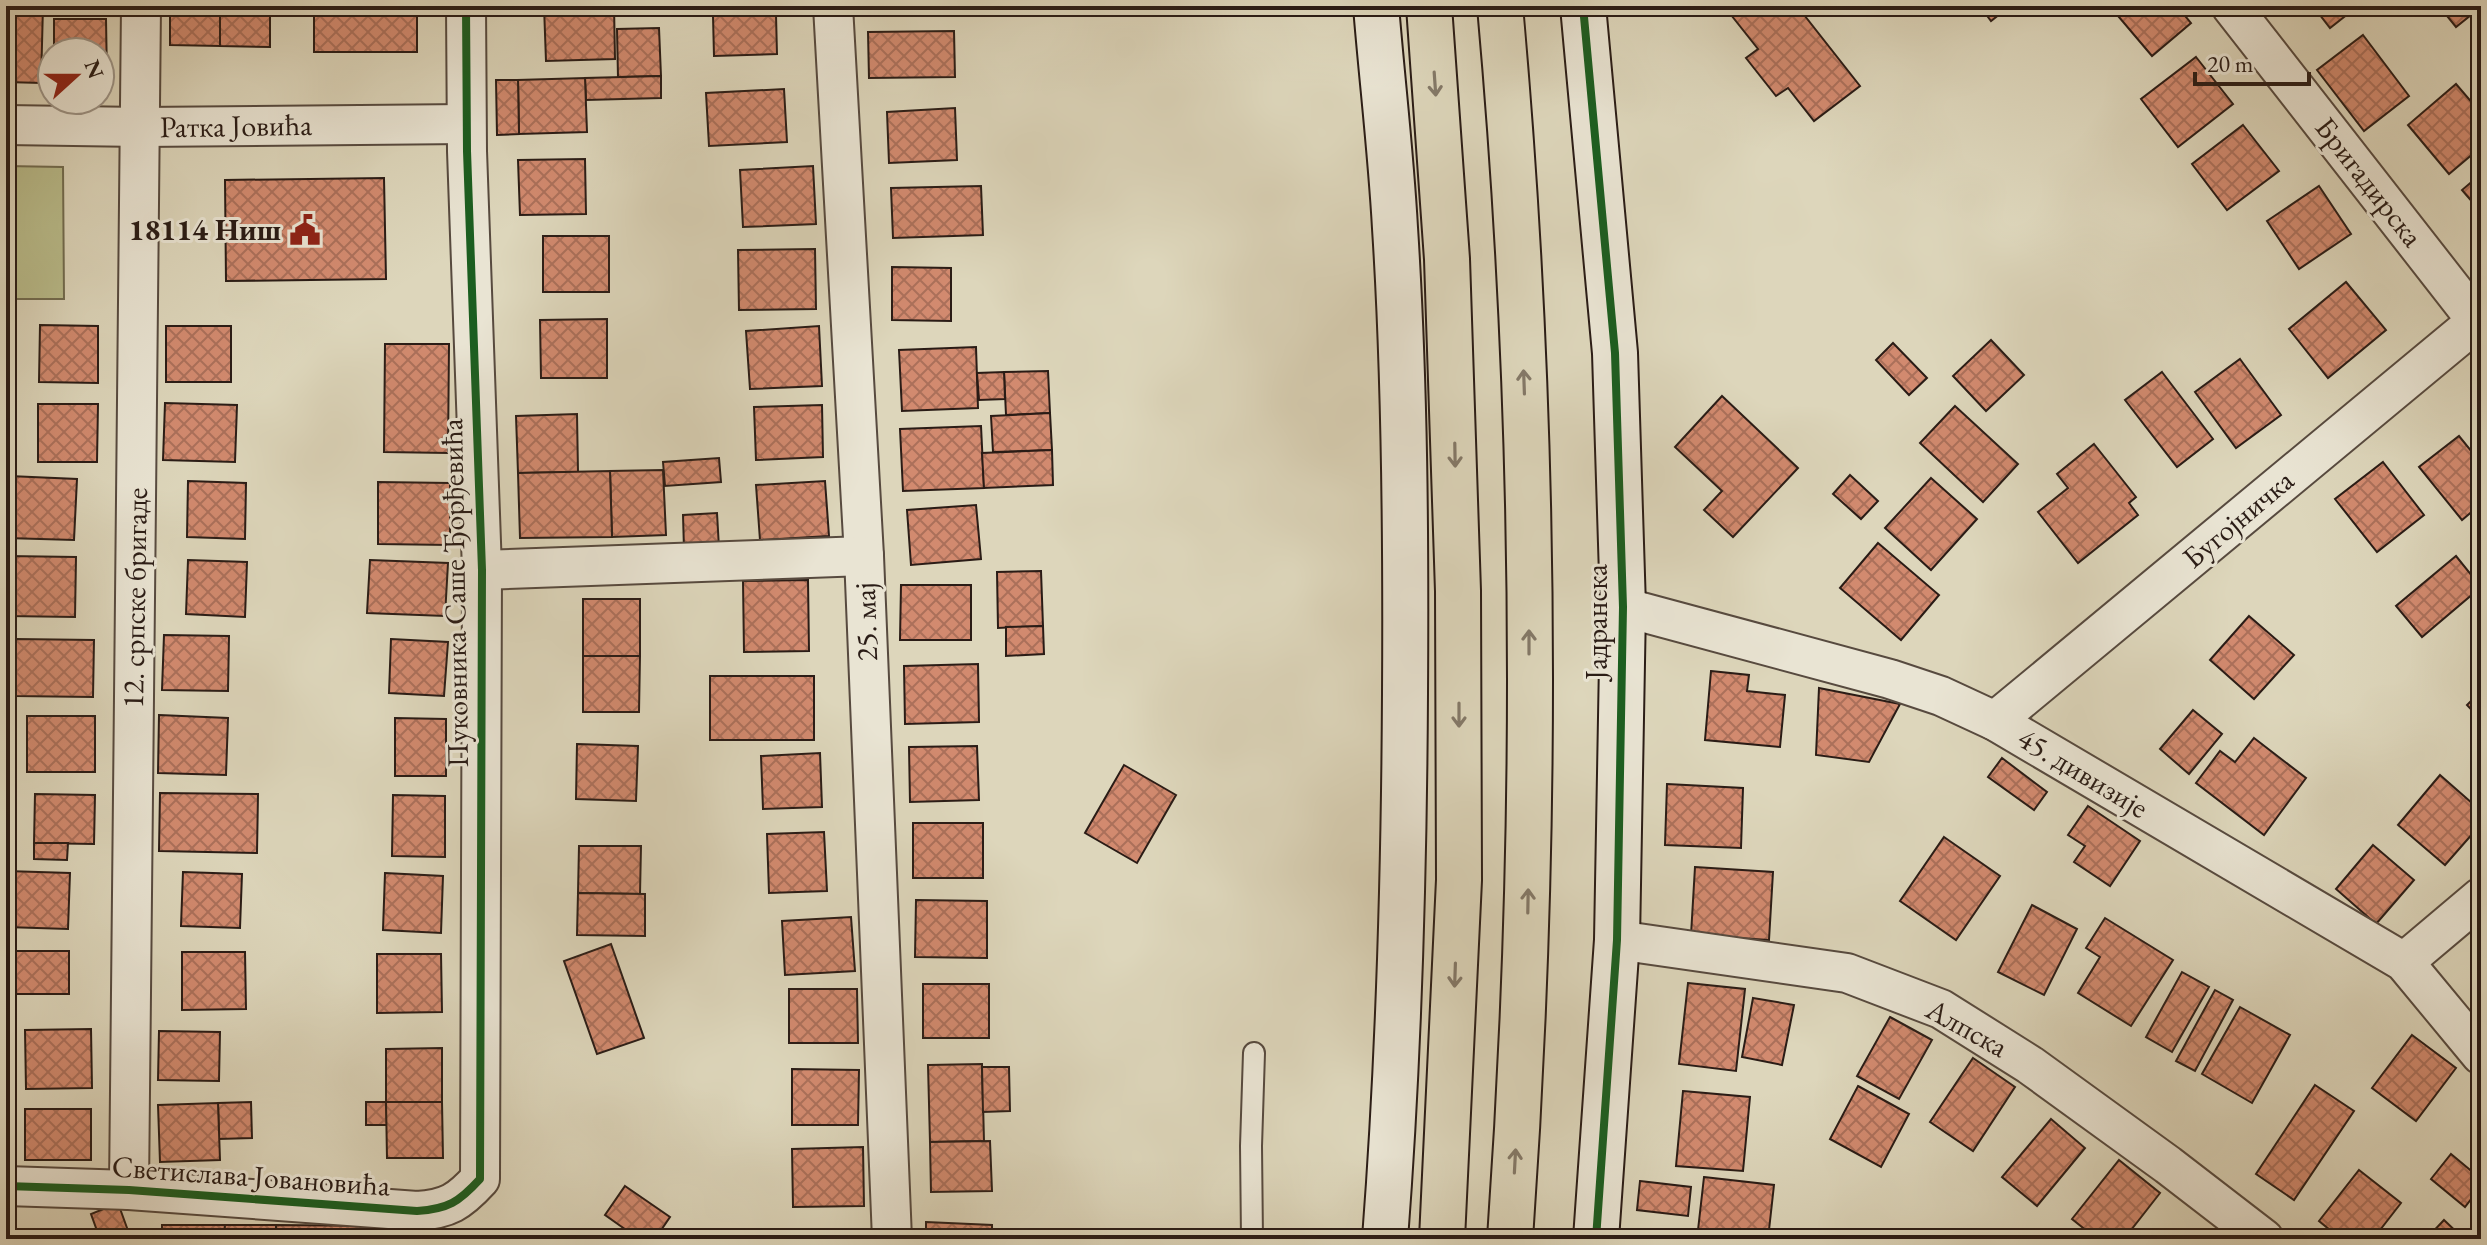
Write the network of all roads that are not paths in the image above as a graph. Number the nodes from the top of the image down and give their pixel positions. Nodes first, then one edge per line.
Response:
1 (141, 6) edge
2 (466, 6) edge
3 (833, 6) edge
4 (1376, 6) edge
5 (1429, 6) edge
6 (1500, 6) edge
7 (1583, 6) edge
8 (2231, 6) edge
9 (466, 124) junction
10 (6, 125) edge
11 (141, 127) junction
12 (2479, 319) edge
13 (864, 556) junction
14 (482, 570) junction
15 (1623, 607) junction
16 (1995, 721) junction
17 (2481, 897) edge
18 (1617, 940) junction
19 (2404, 962) junction
20 (1254, 1053) dead end
21 (2481, 1055) edge
22 (480, 1179) joint
23 (6, 1186) edge
24 (129, 1190) junction
25 (892, 1239) edge
26 (1252, 1239) edge
27 (1385, 1239) edge
28 (1442, 1239) edge
29 (1510, 1239) edge
30 (1596, 1239) edge
31 (2264, 1239) edge

1 - 11 street, 12. српске бригаде
2 - 9 street, Пуковника Саше Ђорђевића
3 - 13 street, 25. мај
4 - 27 street
5 -> 28 highway
29 -> 6 highway
7 - 15 street, Јадранска
8 - 12 street, Бригадирска
9 - 11 street, Ратка Јовића
9 - 14 street, Пуковника Саше Ђорђевића
10 - 11 street, Ратка Јовића
11 - 24 street, 12. српске бригаде
12 - 16 street, Бугојничка
13 - 14 street
13 - 25 street, 25. мај
14 - 22 street, Пуковника Саше Ђорђевића
15 - 16 street, 45. дивизије
15 - 18 street, Јадранска
16 - 19 street, 45. дивизије
17 - 19 street
18 - 30 street, Јадранска
18 - 31 street, Алпска
19 - 21 street, 45. дивизије
20 - 26 lane
22 - 24 street, Светислава Јовановића
23 - 24 street, Светислава Јовановића

